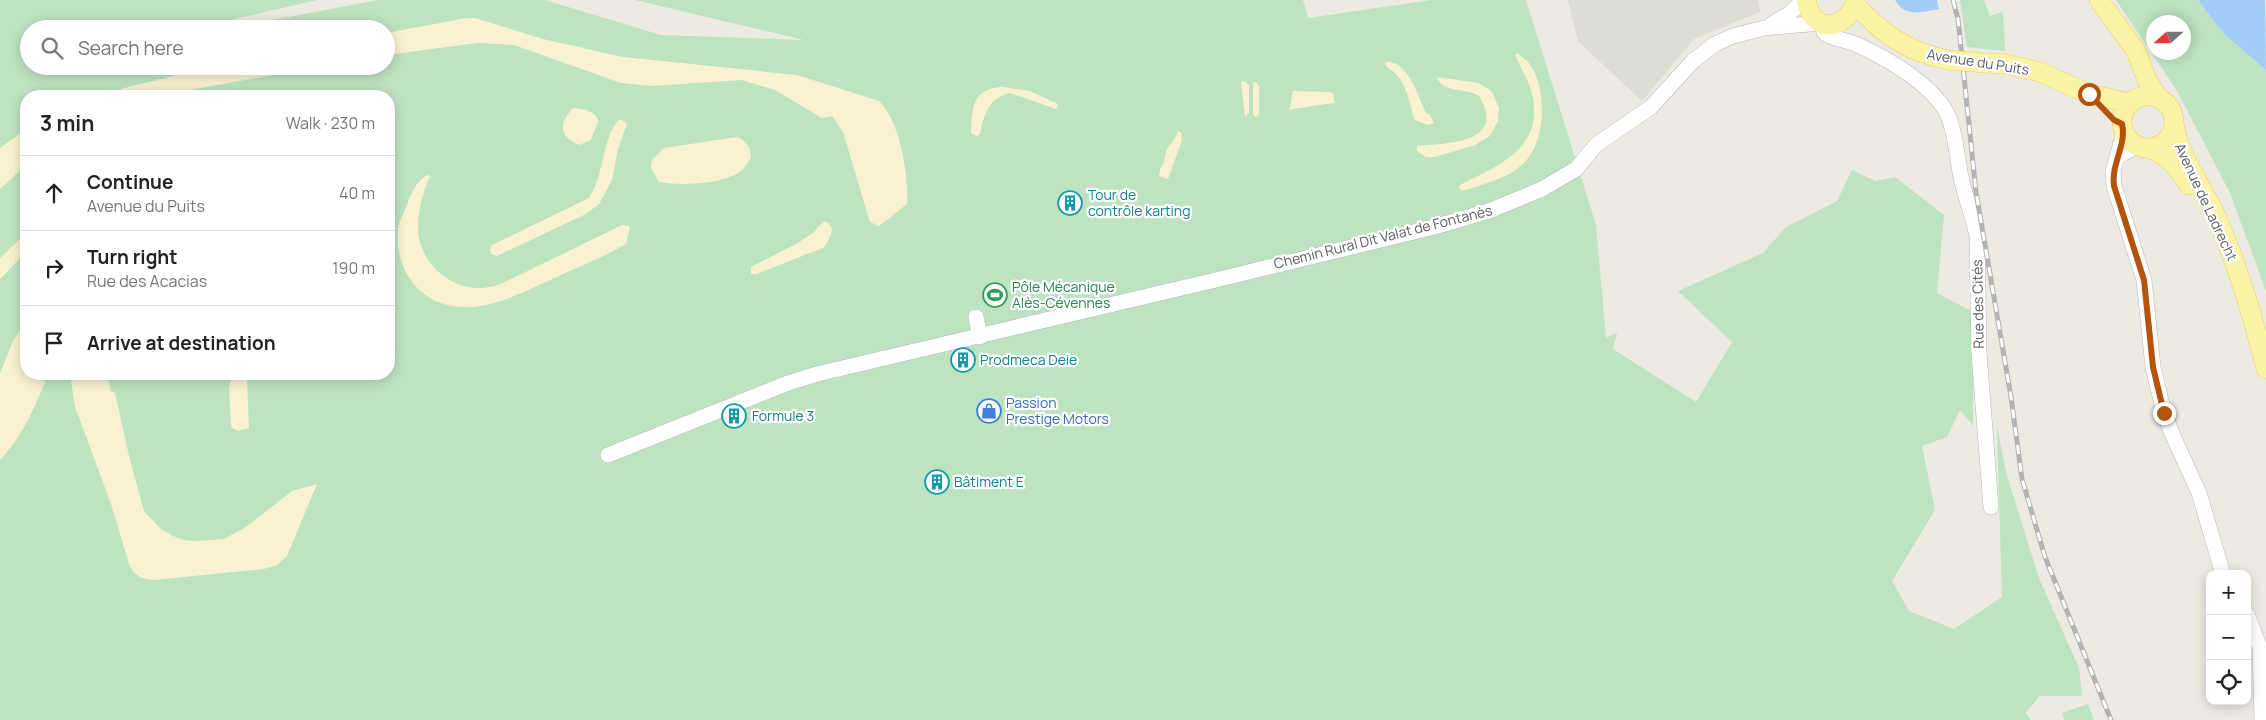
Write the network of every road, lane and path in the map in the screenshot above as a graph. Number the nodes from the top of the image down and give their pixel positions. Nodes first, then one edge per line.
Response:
1 (1805, 0) edge
2 (1855, 2) edge
3 (2101, 3) edge
4 (1828, 24) junction
5 (1764, 28) junction
6 (1895, 40) junction
7 (2089, 94) junction
8 (2158, 98) junction
9 (2132, 101) junction
10 (2174, 123) junction
11 (2132, 138) junction
12 (2250, 309) junction
13 (976, 317) dead end
14 (980, 336) junction
15 (2266, 368) edge
16 (608, 455) dead end
17 (1991, 507) dead end
18 (2222, 570) edge
19 (2247, 615) edge
20 (2262, 720) edge

1 - 4 main road
1 - 5 street, Chemin Rural Dit Valat de Fontanès
2 - 4 main road
2 - 6 main road, Avenue du Puits
3 - 8 main road
3 - 9 main road
4 - 5 street, Chemin Rural Dit Valat de Fontanès
4 - 6 main road, Avenue du Puits
4 - 17 street, Rue des Cités
5 - 14 street, Chemin Rural Dit Valat de Fontanès
6 - 7 main road, Avenue du Puits, bridge
7 - 9 main road, Avenue du Puits
7 - 11 main road, Avenue du Puits
8 - 9 main road
8 - 10 main road
9 - 11 main road
10 - 11 main road
10 - 12 main road, Avenue de Ladrecht
11 - 12 main road, Avenue de Ladrecht
11 - 18 street
12 - 15 main road, Avenue de Ladrecht
13 - 14 street
14 - 16 street, Chemin Rural Dit Valat de Fontanès
19 - 20 street

